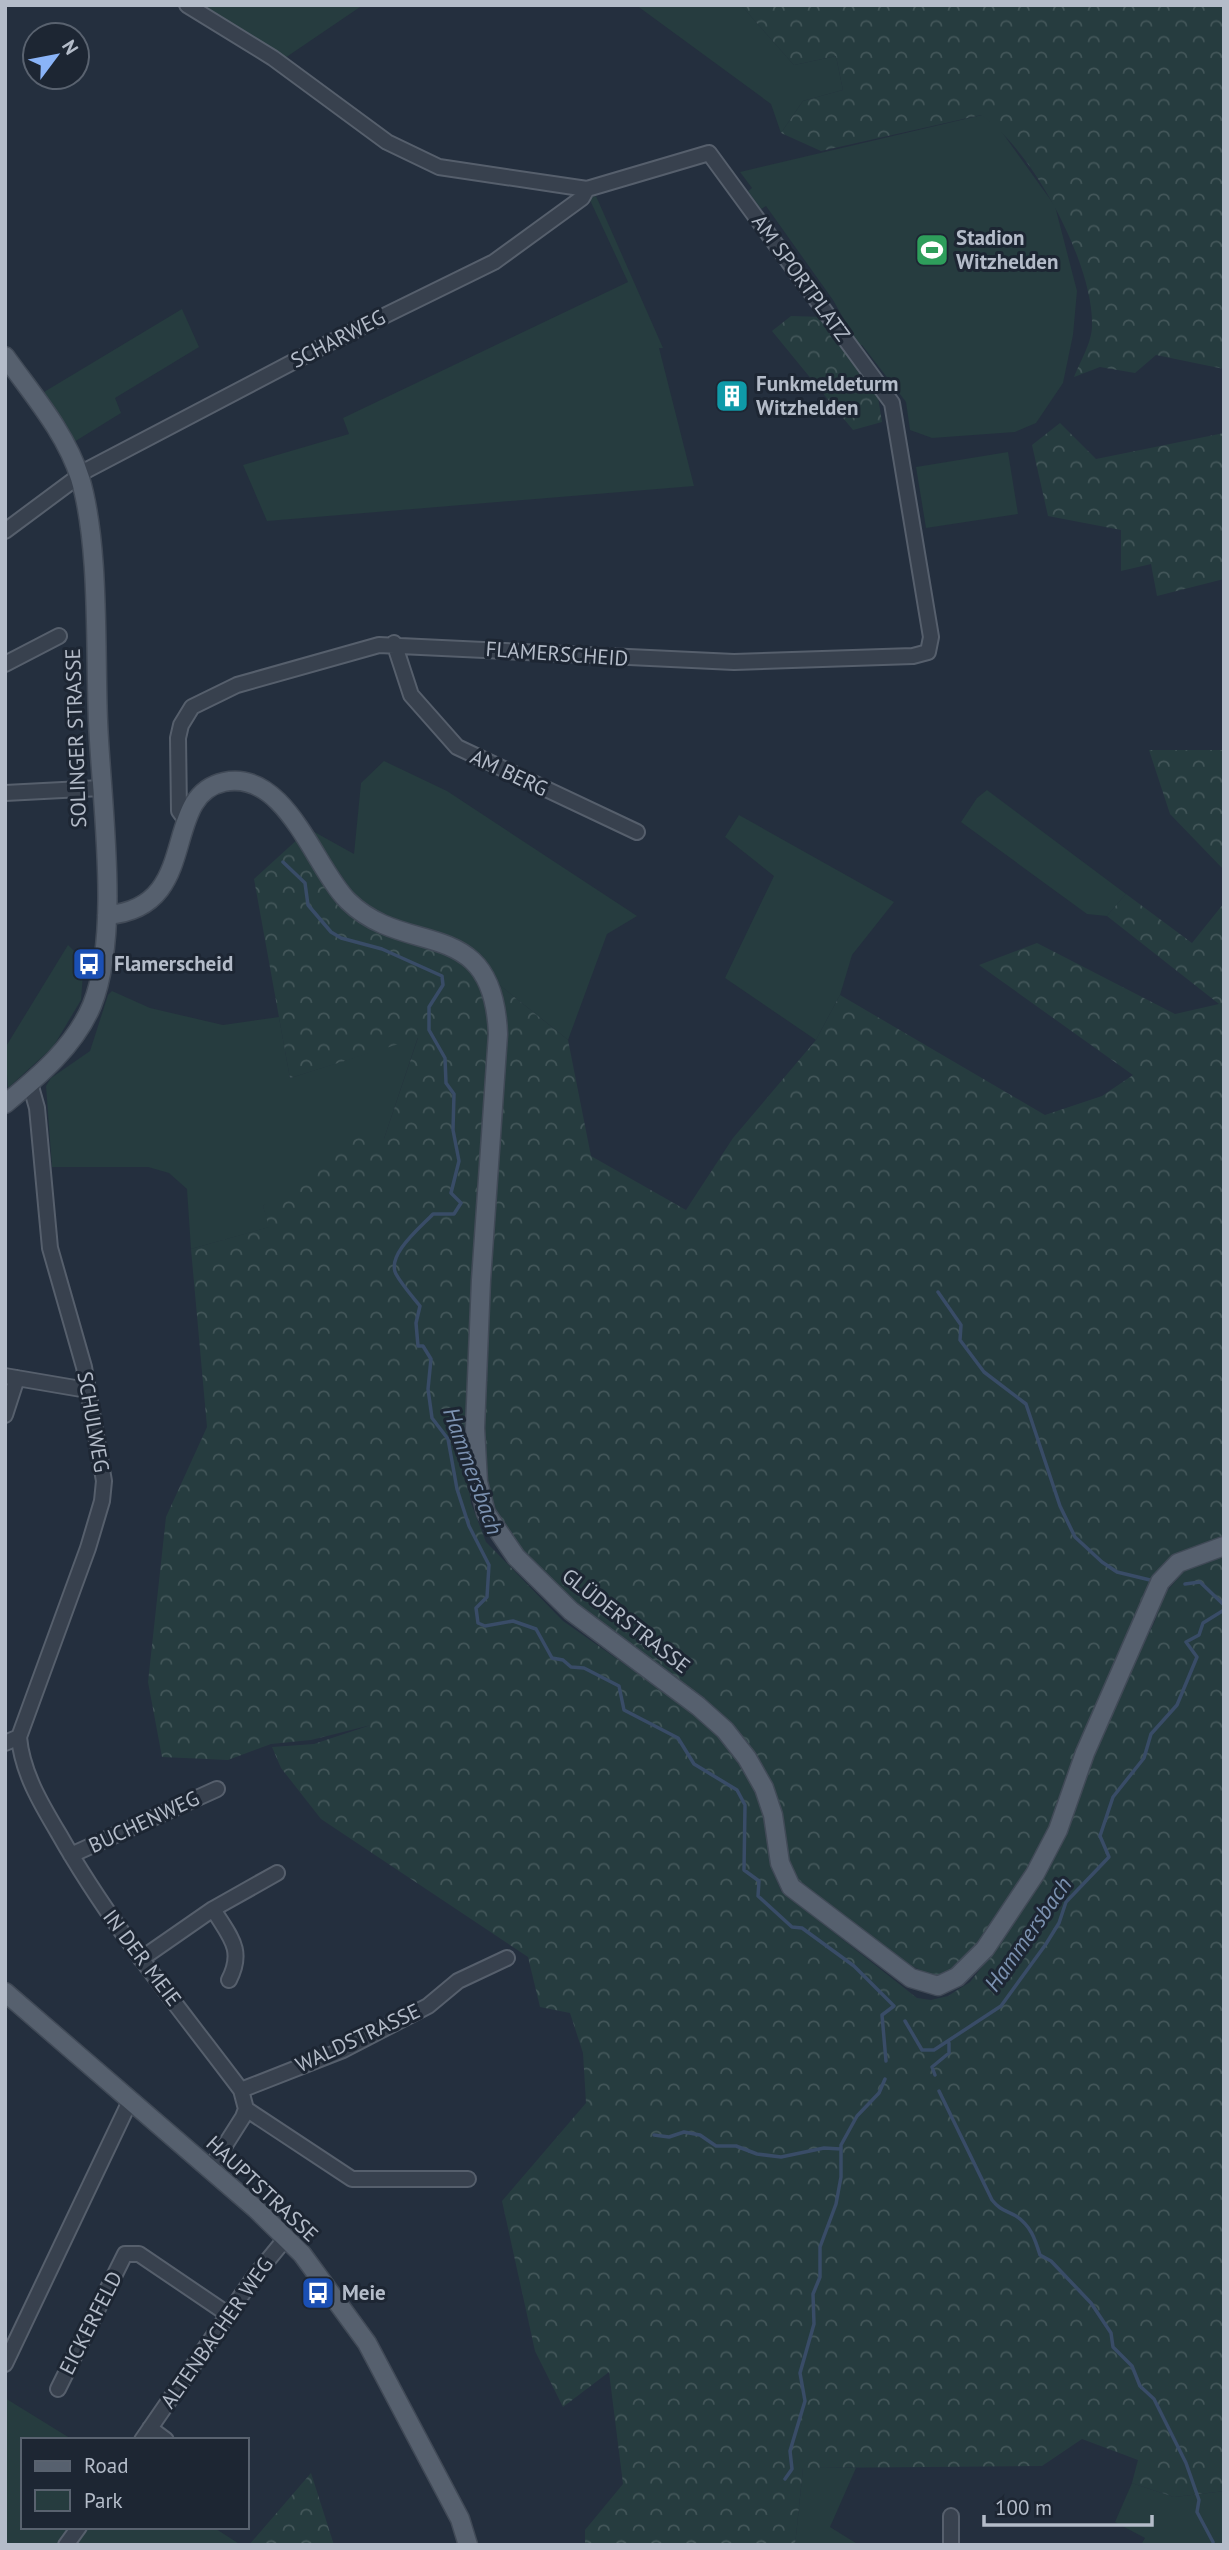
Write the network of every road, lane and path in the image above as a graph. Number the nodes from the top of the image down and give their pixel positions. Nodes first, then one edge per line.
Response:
1 (187, 5) edge
2 (709, 153) joint
3 (587, 189) junction
4 (5, 356) edge
5 (79, 478) junction
6 (5, 531) edge
7 (59, 636) dead end
8 (394, 643) junction
9 (928, 652) joint
10 (5, 664) edge
11 (101, 788) junction
12 (5, 793) edge
13 (187, 822) junction
14 (637, 832) dead end
15 (107, 915) junction
16 (30, 1083) junction
17 (5, 1104) edge
18 (11, 1377) edge
19 (87, 1390) junction
20 (5, 1415) edge
21 (1224, 1546) edge
22 (12, 1740) edge
23 (217, 1789) dead end
24 (71, 1856) junction
25 (277, 1873) dead end
26 (213, 1909) junction
27 (507, 1958) dead end
28 (141, 1959) junction
29 (229, 1980) dead end
30 (5, 1992) edge
31 (241, 2090) junction
32 (130, 2101) junction
33 (246, 2109) junction
34 (210, 2169) junction
35 (468, 2179) dead end
36 (286, 2238) junction
37 (229, 2315) junction
38 (5, 2364) edge
39 (58, 2389) dead end
40 (146, 2434) edge
41 (951, 2516) dead end
42 (78, 2529) edge
43 (66, 2545) edge
44 (468, 2545) edge
45 (951, 2545) edge

1 - 3 street, SCHARWEG
2 - 3 street, SCHARWEG
2 - 9 street, AM SPORTPLATZ
3 - 5 street, SCHARWEG
4 - 5 main road, SOLINGER STRASSE
5 - 6 street, SCHARWEG
5 - 11 main road, SOLINGER STRASSE
7 - 10 street
8 - 9 street, FLAMERSCHEID
8 - 13 street, FLAMERSCHEID
8 - 14 street, AM BERG
11 - 12 street
11 - 15 main road, SOLINGER STRASSE
13 - 15 main road, GLÜDERSTRASSE
13 - 21 main road, GLÜDERSTRASSE
15 - 16 main road, SOLINGER STRASSE
16 - 17 main road, SOLINGER STRASSE
16 - 19 street, SCHULWEG
18 - 19 street
18 - 20 street
19 - 22 street, SCHULWEG
22 - 24 street, IN DER MEIE
23 - 24 street, BUCHENWEG
24 - 28 street, IN DER MEIE
25 - 26 street
26 - 28 street
26 - 29 street
27 - 31 street, WALDSTRASSE
28 - 31 street, IN DER MEIE
30 - 32 main road, HAUPTSTRASSE
31 - 33 street, IN DER MEIE
32 - 34 main road, HAUPTSTRASSE
32 - 38 street
33 - 34 street
33 - 35 street
34 - 36 main road, HAUPTSTRASSE
36 - 37 street, ALTENBACHER WEG
36 - 44 main road, HAUPTSTRASSE
37 - 39 street, EICKERFELD
37 - 40 street, ALTENBACHER WEG
41 - 45 street
42 - 43 street

